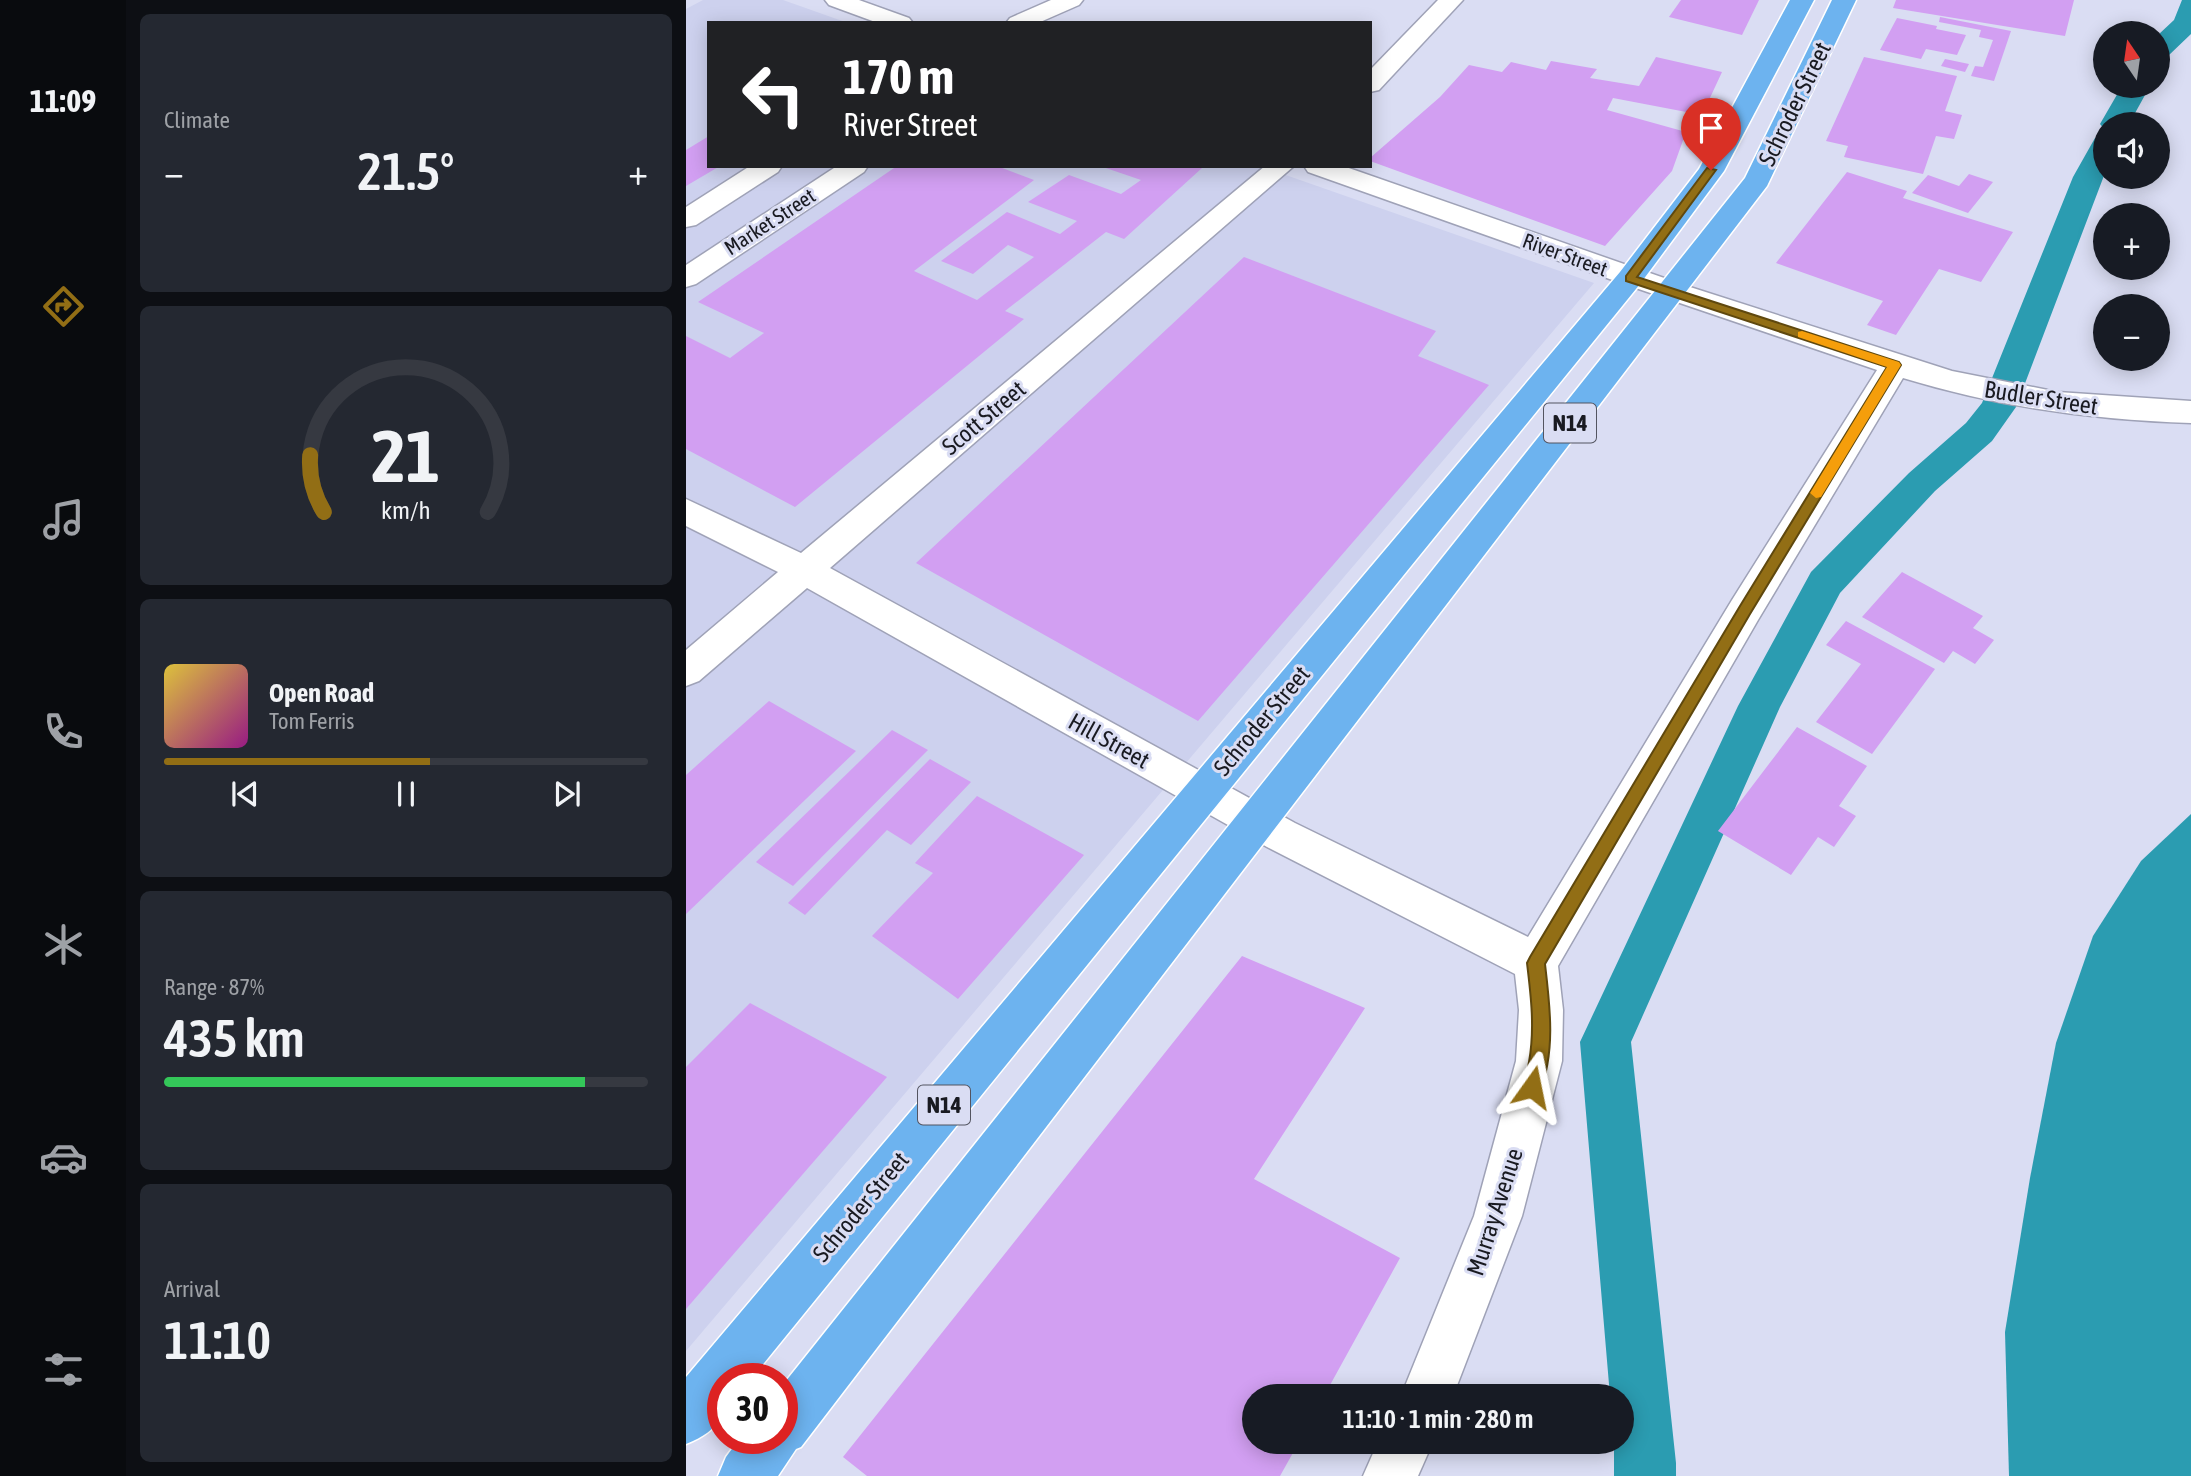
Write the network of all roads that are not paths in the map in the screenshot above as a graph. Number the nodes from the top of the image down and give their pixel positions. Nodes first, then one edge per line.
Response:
1 (837, 0) edge
2 (1451, 0) edge
3 (1802, 0) edge
4 (1844, 0) edge
5 (1068, 2) edge
6 (895, 21) edge
7 (1023, 21) edge
8 (1051, 21) edge
9 (1372, 83) edge
10 (766, 168) edge
11 (852, 168) edge
12 (1279, 168) edge
13 (1323, 168) edge
14 (686, 219) edge
15 (686, 278) edge
16 (1630, 278) junction
17 (1673, 291) junction
18 (1895, 365) junction
19 (2191, 412) edge
20 (686, 511) edge
21 (804, 570) junction
22 (686, 671) edge
23 (1203, 793) junction
24 (1257, 821) junction
25 (1536, 963) junction
26 (1433, 1384) edge
27 (798, 1408) edge
28 (686, 1418) edge
29 (762, 1454) edge
30 (1400, 1454) edge
31 (745, 1476) edge
32 (1390, 1476) edge

1 - 6 street
2 - 9 street
3 - 16 highway, Schroder Street / N14
4 - 17 highway, Schroder Street / N14
5 - 7 street
5 - 8 street
10 - 14 street, Market Street
11 - 15 street, Market Street
12 - 21 street, Scott Street
13 - 16 street, River Street
16 - 17 street, River Street
16 - 23 highway, Schroder Street / N14
17 - 18 street, River Street
17 - 24 highway, Schroder Street / N14
18 - 19 street, Budler Street
18 - 25 street
20 - 21 street, Hill Street
21 - 22 street, Scott Street
21 - 23 street, Hill Street
23 - 24 street, Hill Street
23 - 28 highway, Schroder Street / N14
24 - 25 street, Hill Street
24 - 27 highway, Schroder Street / N14
25 - 26 street, Murray Avenue
29 - 31 highway
30 - 32 street

